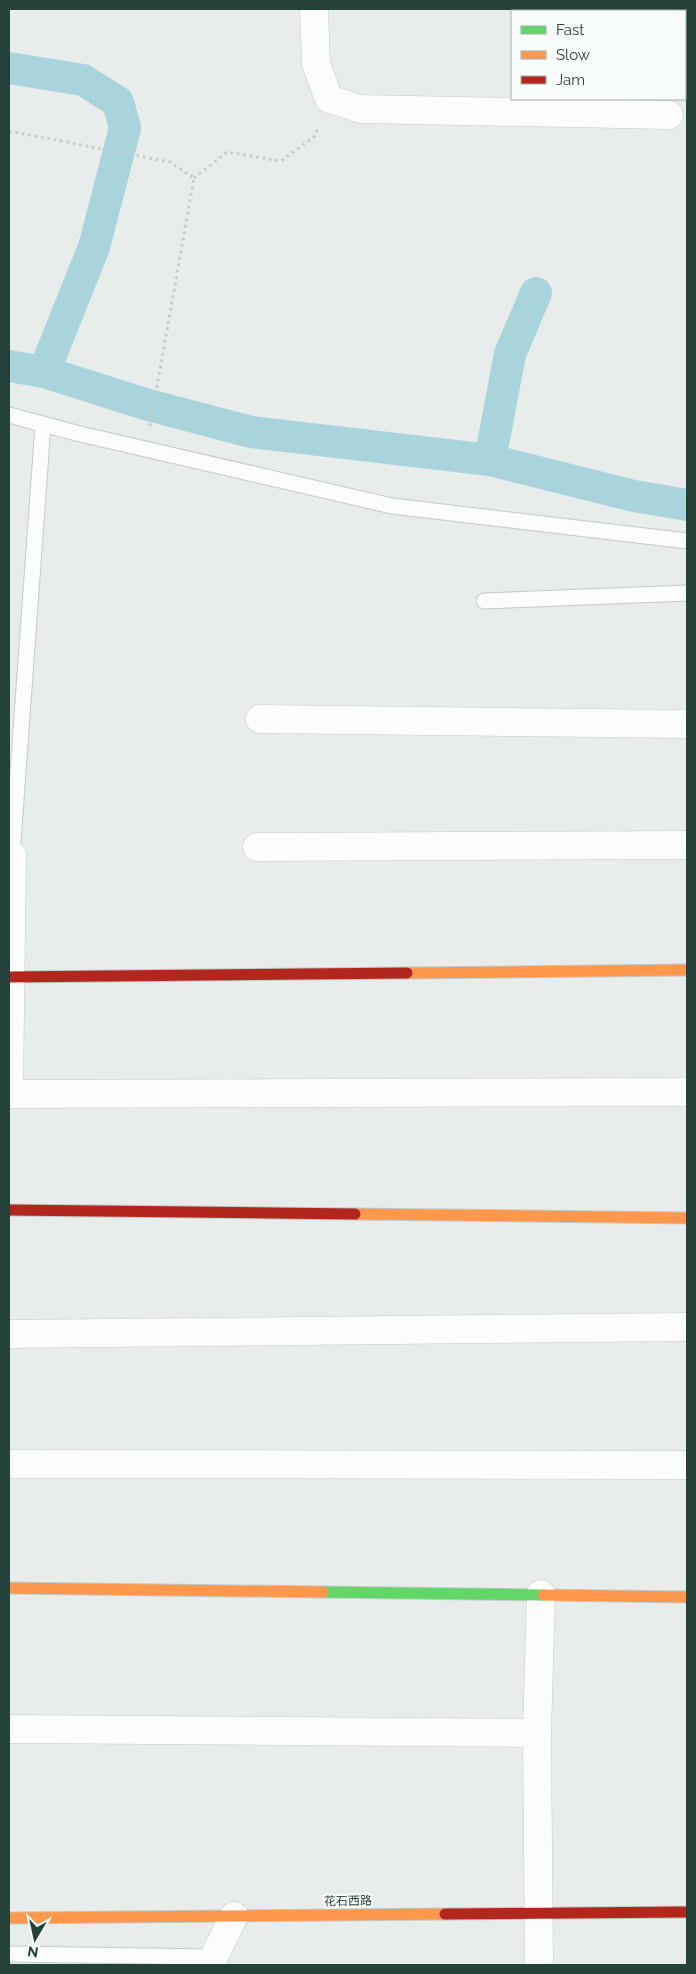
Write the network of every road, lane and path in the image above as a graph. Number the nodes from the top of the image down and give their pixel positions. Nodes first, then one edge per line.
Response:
1 (314, 9) edge
2 (329, 99) junction
3 (669, 115) dead end
4 (9, 131) edge
5 (194, 178) junction
6 (9, 415) edge
7 (42, 424) junction
8 (150, 428) dead end
9 (687, 541) edge
10 (687, 593) edge
11 (484, 601) dead end
12 (260, 719) dead end
13 (687, 724) edge
14 (687, 844) edge
15 (257, 847) dead end
16 (10, 855) edge
17 (687, 970) edge
18 (10, 976) edge
19 (9, 1089) edge
20 (687, 1092) edge
21 (9, 1094) edge
22 (9, 1210) edge
23 (687, 1218) edge
24 (687, 1327) edge
25 (9, 1334) edge
26 (9, 1464) edge
27 (687, 1465) edge
28 (9, 1588) edge
29 (540, 1594) junction
30 (687, 1596) edge
31 (9, 1729) edge
32 (537, 1733) junction
33 (539, 1912) junction
34 (687, 1912) edge
35 (234, 1916) junction
36 (12, 1918) edge
37 (9, 1954) edge
38 (212, 1961) edge
39 (539, 1965) edge

1 - 2 street
2 - 3 street
2 - 5 path
4 - 5 path
5 - 8 path
6 - 7 lane
7 - 9 lane
7 - 16 lane
10 - 11 lane
12 - 13 street
14 - 15 street
16 - 18 street
17 - 18 street
18 - 19 street
20 - 21 street
22 - 23 street
24 - 25 street
26 - 27 street
28 - 29 street
29 - 30 street
29 - 32 street
31 - 32 street
32 - 33 street
33 - 34 street, 花石西路
33 - 35 street, 花石西路
33 - 39 street
35 - 36 street, 花石西路
35 - 38 street
37 - 38 lane

